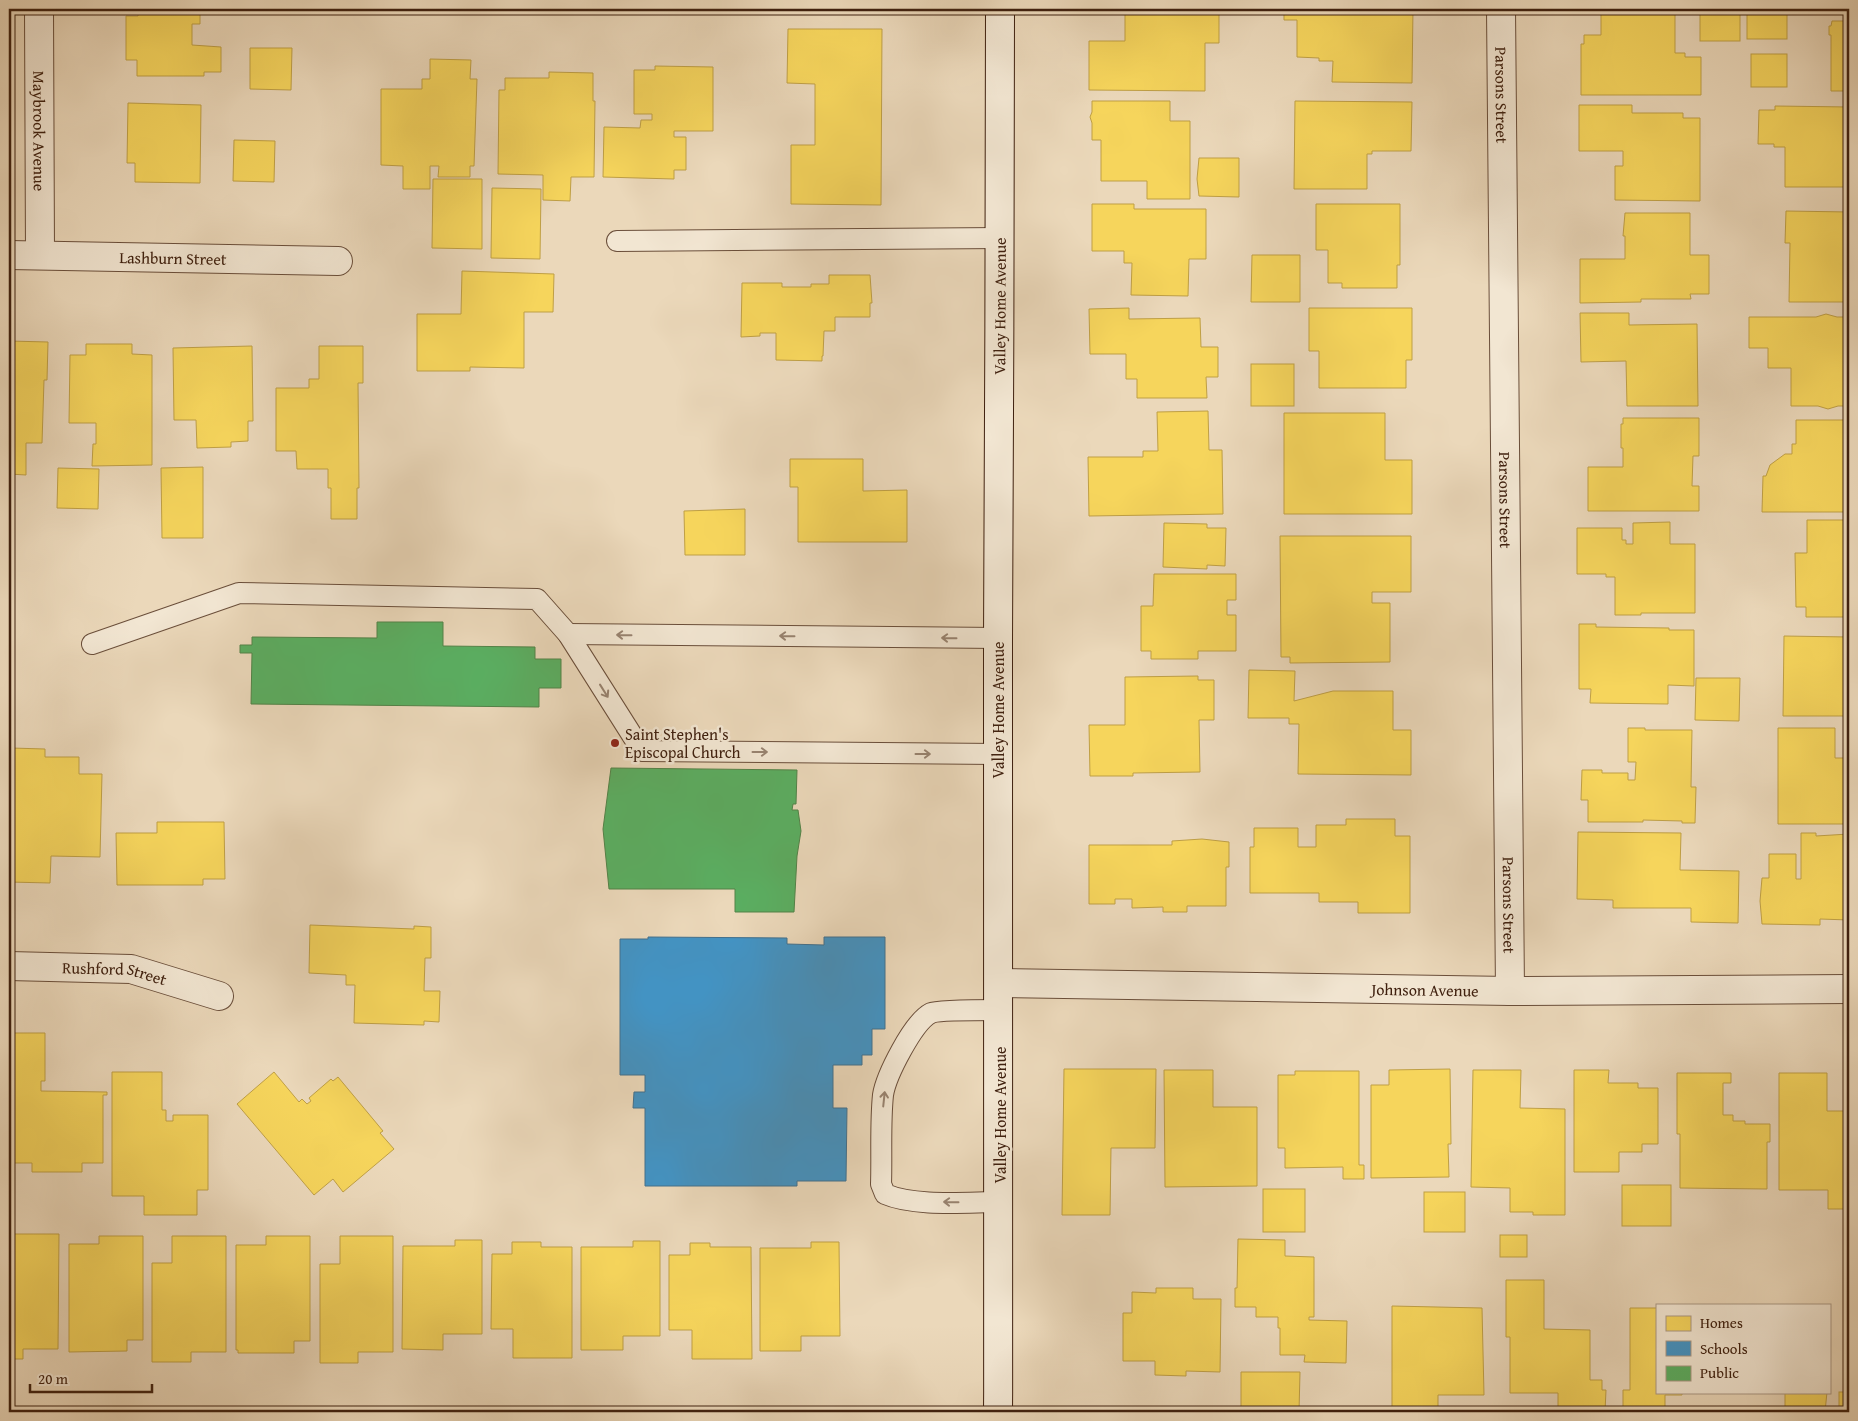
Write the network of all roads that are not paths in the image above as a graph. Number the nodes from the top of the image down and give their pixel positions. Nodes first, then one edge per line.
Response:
1 (39, 9) edge
2 (1000, 9) edge
3 (1501, 9) edge
4 (1001, 238) junction
5 (618, 241) dead end
6 (9, 255) edge
7 (40, 255) junction
8 (338, 261) dead end
9 (568, 634) junction
10 (998, 638) junction
11 (92, 644) dead end
12 (998, 754) junction
13 (9, 966) edge
14 (1849, 989) edge
15 (1510, 992) junction
16 (219, 996) dead end
17 (1000, 997) junction
18 (1000, 1202) junction
19 (998, 1412) edge

1 - 7 street, Maybrook Avenue
2 - 4 street, Valley Home Avenue
3 - 15 street, Parsons Street
4 - 5 lane
4 - 10 street, Valley Home Avenue
6 - 7 street, Lashburn Street
7 - 8 street, Lashburn Street
10 -> 9 lane
9 - 11 lane
9 -> 12 lane
10 - 12 street, Valley Home Avenue
12 - 17 street, Valley Home Avenue
13 - 16 street, Rushford Street
14 - 15 street, Johnson Avenue
15 - 17 street, Johnson Avenue
17 - 18 street, Valley Home Avenue
18 -> 17 lane
18 - 19 street, Valley Home Avenue

